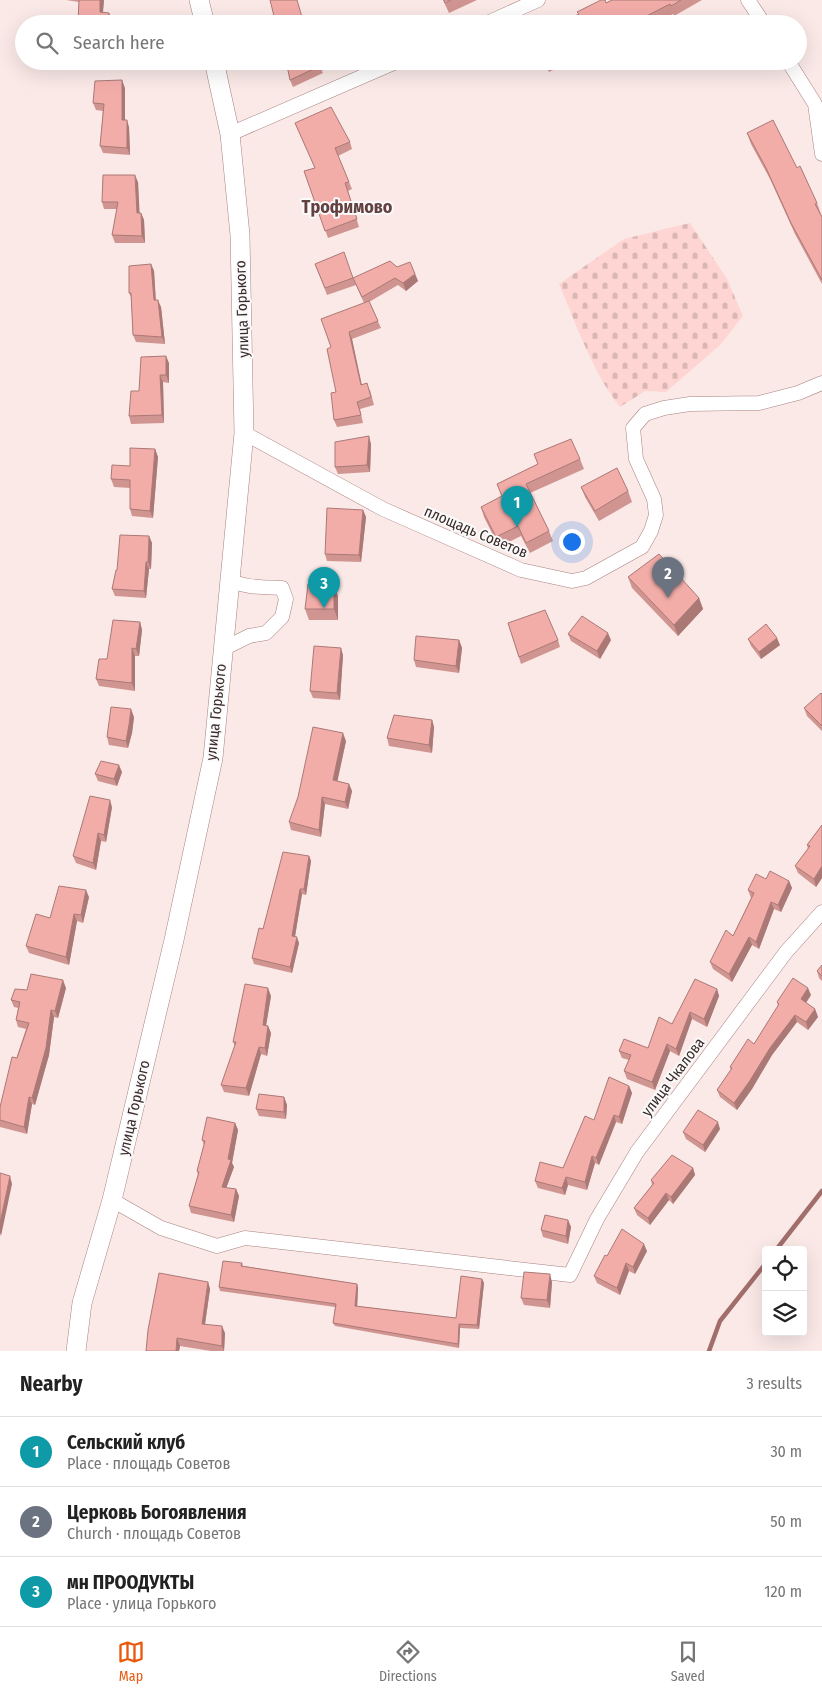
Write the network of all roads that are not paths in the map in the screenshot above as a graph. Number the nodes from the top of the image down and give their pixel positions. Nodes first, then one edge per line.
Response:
1 (199, 0) edge
2 (538, 0) edge
3 (748, 0) edge
4 (203, 15) edge
5 (505, 15) edge
6 (758, 15) edge
7 (216, 70) edge
8 (377, 70) edge
9 (794, 70) edge
10 (230, 134) junction
11 (822, 154) edge
12 (822, 383) edge
13 (244, 433) junction
14 (229, 580) junction
15 (223, 649) junction
16 (822, 912) edge
17 (112, 1200) junction
18 (76, 1351) edge

1 - 4 main road
2 - 5 street
3 - 6 street
7 - 10 main road, улица Горького
8 - 10 street
9 - 11 street
10 - 13 main road, улица Горького
12 - 13 street, площадь Советов
13 - 14 main road, улица Горького
14 - 15 main road, улица Горького
14 - 15 street
15 - 17 main road, улица Горького
16 - 17 street, улица Чкалова
17 - 18 main road, улица Горького

